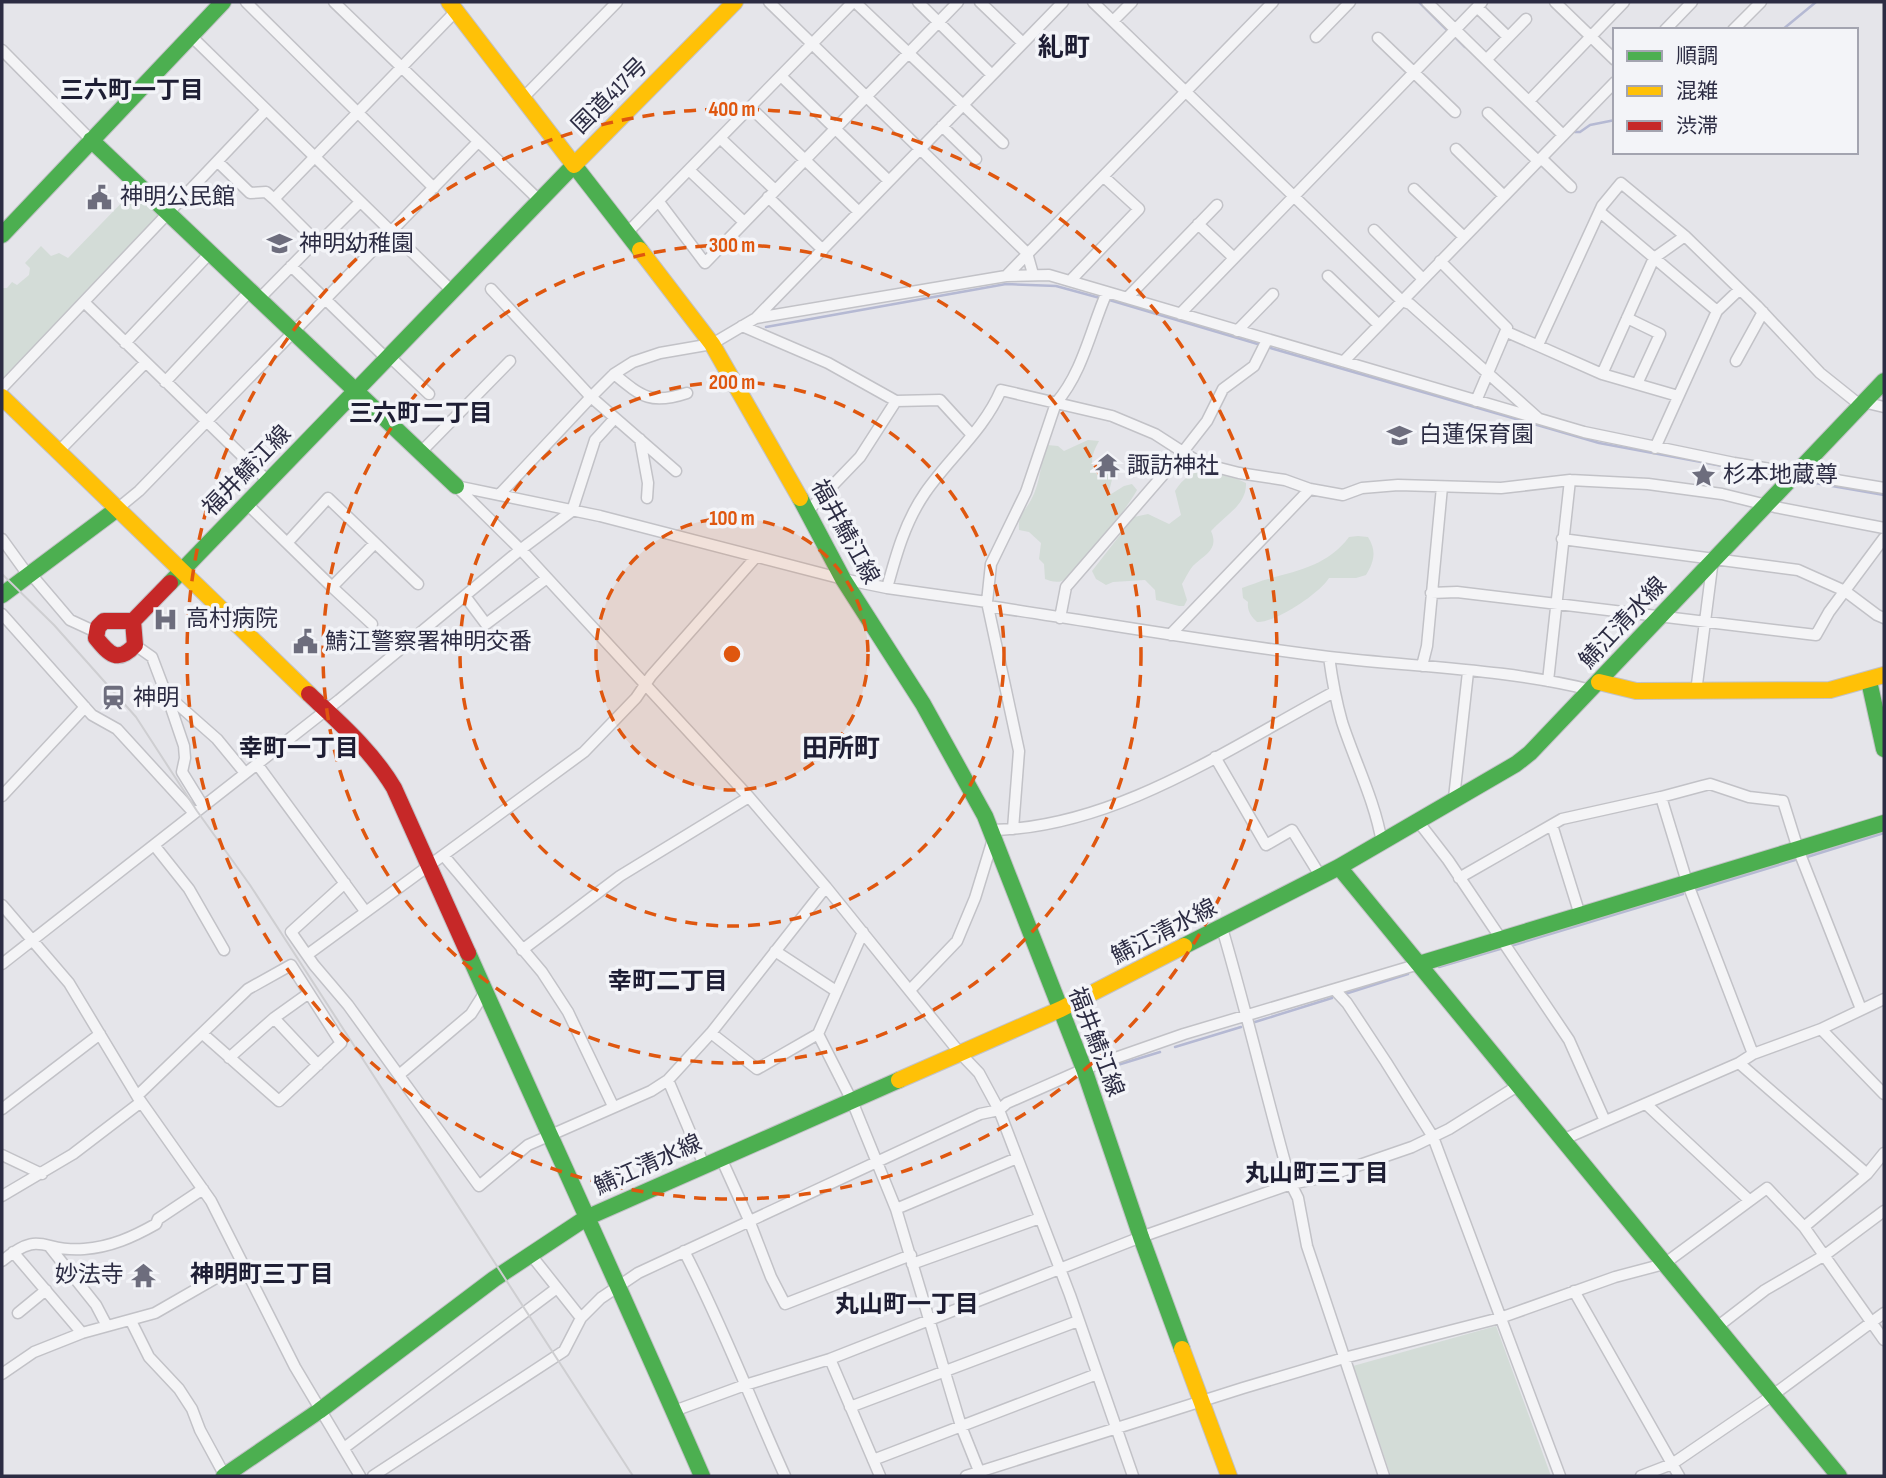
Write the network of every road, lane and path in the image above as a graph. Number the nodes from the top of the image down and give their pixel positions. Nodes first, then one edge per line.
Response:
1 (223, 2) edge
2 (246, 2) edge
3 (334, 2) edge
4 (617, 2) edge
5 (735, 2) edge
6 (769, 2) edge
7 (854, 2) edge
8 (918, 2) edge
9 (958, 2) edge
10 (980, 2) edge
11 (1063, 2) edge
12 (1093, 2) edge
13 (1132, 2) edge
14 (1273, 2) edge
15 (1348, 2) edge
16 (1427, 2) edge
17 (1555, 2) edge
18 (1624, 2) edge
19 (1692, 2) edge
20 (1761, 2) edge
21 (1480, 4) edge
22 (453, 6) edge
23 (1526, 19) dead end
24 (1113, 21) junction
25 (938, 22) junction
26 (1667, 28) edge
27 (1736, 28) edge
28 (1456, 29) junction
29 (191, 36) junction
30 (1590, 36) junction
31 (1316, 37) dead end
32 (1508, 37) junction
33 (1378, 38) dead end
34 (1023, 43) junction
35 (812, 44) junction
36 (2, 50) edge
37 (908, 52) junction
38 (1613, 58) edge
39 (1487, 59) junction
40 (401, 67) junction
41 (1414, 72) junction
42 (992, 75) junction
43 (781, 76) junction
44 (1613, 84) edge
45 (1186, 92) junction
46 (865, 96) junction
47 (522, 99) junction
48 (1529, 101) junction
49 (963, 105) junction
50 (750, 107) junction
51 (266, 110) junction
52 (1455, 112) dead end
53 (358, 113) junction
54 (1488, 113) dead end
55 (942, 127) junction
56 (835, 128) junction
57 (1563, 135) junction
58 (720, 138) junction
59 (91, 140) junction
60 (477, 143) junction
61 (1003, 143) dead end
62 (920, 149) junction
63 (1456, 149) dead end
64 (314, 158) junction
65 (976, 159) dead end
66 (1539, 159) junction
67 (804, 160) junction
68 (218, 162) junction
69 (574, 165) junction
70 (689, 170) junction
71 (1104, 177) junction
72 (889, 181) junction
73 (1571, 187) dead end
74 (434, 188) junction
75 (1414, 189) dead end
76 (771, 194) junction
77 (1294, 196) junction
78 (1504, 196) junction
79 (274, 199) junction
80 (540, 201) junction
81 (360, 202) junction
82 (659, 202) junction
83 (1217, 205) dead end
84 (859, 212) junction
85 (1600, 212) junction
86 (170, 213) junction
87 (744, 222) junction
88 (1198, 224) junction
89 (1374, 230) dead end
90 (392, 233) junction
91 (626, 234) junction
92 (2, 235) edge
93 (1685, 236) junction
94 (1464, 237) junction
95 (316, 241) junction
96 (823, 250) junction
97 (211, 252) junction
98 (1027, 253) junction
99 (1234, 258) junction
100 (1654, 258) junction
101 (1440, 261) junction
102 (291, 266) junction
103 (1033, 274) junction
104 (1006, 276) junction
105 (1328, 276) dead end
106 (1423, 279) junction
107 (1070, 281) junction
108 (491, 289) dead end
109 (1739, 290) junction
110 (452, 291) junction
111 (1273, 294) dead end
112 (255, 295) junction
113 (1105, 297) junction
114 (1127, 298) junction
115 (324, 299) junction
116 (1402, 301) junction
117 (85, 303) junction
118 (1717, 312) junction
119 (1763, 312) junction
120 (1181, 314) junction
121 (756, 318) junction
122 (1627, 318) junction
123 (1379, 325) junction
124 (742, 326) junction
125 (1237, 331) junction
126 (1507, 331) junction
127 (293, 332) junction
128 (125, 342) junction
129 (712, 344) junction
130 (1265, 344) junction
131 (1538, 345) junction
132 (388, 358) junction
133 (510, 361) dead end
134 (1344, 361) junction
135 (1736, 361) dead end
136 (145, 363) junction
137 (614, 374) junction
138 (1489, 374) junction
139 (1602, 374) junction
140 (1884, 381) edge
141 (165, 382) junction
142 (1637, 384) junction
143 (2, 388) edge
144 (356, 391) junction
145 (687, 393) dead end
146 (429, 394) dead end
147 (1678, 396) junction
148 (2, 397) edge
149 (591, 397) junction
150 (896, 401) junction
151 (1476, 401) junction
152 (1056, 403) junction
153 (1862, 403) junction
154 (1884, 407) edge
155 (615, 418) junction
156 (1540, 420) junction
157 (206, 422) junction
158 (972, 435) junction
159 (640, 439) junction
160 (1655, 447) junction
161 (58, 452) junction
162 (420, 453) junction
163 (1182, 453) junction
164 (676, 471) dead end
165 (1797, 472) junction
166 (1570, 480) junction
167 (268, 481) junction
168 (456, 486) junction
169 (1442, 487) junction
170 (1884, 488) edge
171 (1310, 489) junction
172 (499, 495) junction
173 (647, 498) dead end
174 (247, 504) junction
175 (1767, 504) junction
176 (117, 509) junction
177 (572, 511) junction
178 (808, 511) junction
179 (1884, 528) edge
180 (1884, 538) edge
181 (1562, 539) junction
182 (2, 540) edge
183 (287, 543) junction
184 (375, 543) junction
185 (520, 550) junction
186 (756, 557) junction
187 (1713, 559) junction
188 (182, 572) junction
189 (29, 574) junction
190 (547, 578) junction
191 (843, 579) junction
192 (418, 583) dead end
193 (332, 587) junction
194 (887, 588) junction
195 (1845, 591) junction
196 (3, 592) edge
197 (1431, 593) junction
198 (465, 596) junction
199 (988, 604) junction
200 (1556, 604) junction
201 (2, 614) edge
202 (1659, 616) junction
203 (1060, 618) junction
204 (1884, 618) edge
205 (133, 621) junction
206 (1705, 622) junction
207 (372, 624) dead end
208 (96, 632) junction
209 (1170, 635) junction
210 (135, 645) junction
211 (1329, 657) junction
212 (1422, 666) junction
213 (1468, 672) junction
214 (1877, 678) edge
215 (1548, 681) junction
216 (644, 686) junction
217 (1595, 686) junction
218 (1334, 692) junction
219 (1696, 692) junction
220 (166, 694) junction
221 (85, 707) junction
222 (326, 710) junction
223 (1884, 749) edge
224 (1215, 757) junction
225 (257, 764) junction
226 (245, 773) junction
227 (2, 796) edge
228 (749, 797) junction
229 (1661, 797) junction
230 (1454, 798) junction
231 (199, 810) junction
232 (1417, 821) junction
233 (1884, 824) edge
234 (1552, 825) junction
235 (1013, 830) junction
236 (993, 833) junction
237 (1382, 843) junction
238 (154, 845) junction
239 (1798, 849) junction
240 (444, 856) junction
241 (429, 867) junction
242 (1339, 867) junction
243 (1321, 877) junction
244 (1459, 878) junction
245 (1687, 882) junction
246 (345, 883) junction
247 (826, 887) junction
248 (2, 905) edge
249 (365, 911) junction
250 (1580, 915) junction
251 (1222, 928) junction
252 (863, 932) junction
253 (1502, 939) junction
254 (33, 940) junction
255 (224, 950) dead end
256 (522, 950) junction
257 (775, 951) junction
258 (307, 955) junction
259 (2, 964) edge
260 (1419, 964) junction
261 (911, 990) junction
262 (1335, 990) junction
263 (836, 991) junction
264 (485, 992) junction
265 (309, 993) junction
266 (1884, 999) edge
267 (1061, 1009) junction
268 (1861, 1009) junction
269 (1248, 1015) junction
270 (274, 1018) junction
271 (1822, 1029) junction
272 (710, 1033) junction
273 (100, 1034) junction
274 (203, 1034) junction
275 (818, 1034) junction
276 (959, 1052) junction
277 (1753, 1054) junction
278 (229, 1059) junction
279 (1739, 1063) junction
280 (318, 1065) junction
281 (1084, 1069) junction
282 (399, 1075) junction
283 (668, 1080) junction
284 (1519, 1085) junction
285 (1884, 1094) edge
286 (139, 1099) junction
287 (852, 1101) junction
288 (1646, 1104) junction
289 (613, 1106) junction
290 (2, 1109) edge
291 (999, 1110) junction
292 (1605, 1121) junction
293 (551, 1135) junction
294 (1433, 1137) junction
295 (1562, 1140) junction
296 (1884, 1153) edge
297 (2, 1155) edge
298 (721, 1158) junction
299 (1017, 1158) junction
300 (877, 1161) junction
301 (704, 1165) junction
302 (42, 1174) junction
303 (1867, 1174) junction
304 (1291, 1184) junction
305 (204, 1189) junction
306 (2, 1196) edge
307 (1749, 1200) junction
308 (896, 1209) junction
309 (1884, 1211) edge
310 (586, 1218) junction
311 (1040, 1218) junction
312 (749, 1220) junction
313 (1804, 1227) junction
314 (1141, 1237) junction
315 (49, 1246) junction
316 (684, 1251) junction
317 (13, 1252) junction
318 (531, 1255) junction
319 (1825, 1255) junction
320 (912, 1260) junction
321 (2, 1261) edge
322 (242, 1263) junction
323 (1664, 1264) junction
324 (1060, 1267) junction
325 (619, 1285) junction
326 (557, 1287) junction
327 (46, 1290) junction
328 (1574, 1291) junction
329 (18, 1313) dead end
330 (1884, 1313) edge
331 (581, 1318) junction
332 (1500, 1318) junction
333 (930, 1320) junction
334 (131, 1321) junction
335 (1078, 1321) junction
336 (1871, 1322) junction
337 (107, 1325) junction
338 (1717, 1327) junction
339 (82, 1333) junction
340 (1884, 1340) edge
341 (1344, 1358) junction
342 (830, 1359) junction
343 (944, 1371) junction
344 (2, 1374) edge
345 (1097, 1374) junction
346 (745, 1385) junction
347 (1773, 1395) junction
348 (1202, 1401) junction
349 (850, 1407) junction
350 (319, 1411) junction
351 (674, 1411) junction
352 (961, 1426) junction
353 (1116, 1429) junction
354 (344, 1448) junction
355 (873, 1460) junction
356 (1672, 1464) junction
357 (358, 1473) edge
358 (981, 1474) edge
359 (224, 1476) edge
360 (345, 1476) edge
361 (373, 1476) edge
362 (702, 1476) edge
363 (785, 1476) edge
364 (880, 1476) edge
365 (966, 1476) edge
366 (1133, 1476) edge
367 (1230, 1476) edge
368 (1384, 1476) edge
369 (1560, 1476) edge
370 (1641, 1476) edge
371 (1679, 1476) edge
372 (1839, 1476) edge

1 - 29 main road
2 - 53 street
3 - 40 street
4 - 47 street
5 - 69 main road, 国道417号
6 - 35 street
7 - 35 street
7 - 37 street
8 - 25 street
9 - 25 street
10 - 34 street
11 - 34 street
12 - 24 street
13 - 24 street
14 - 45 street
15 - 31 street
16 - 28 street
17 - 30 street
18 - 30 street
19 - 26 street
20 - 27 street
21 - 28 street
21 - 32 street
22 - 40 street
22 - 47 main road, 国道417号
23 - 32 street
24 - 45 street
25 - 37 street
25 - 42 street
28 - 39 street
28 - 41 street
29 - 51 street
29 - 59 main road
30 - 38 street
30 - 48 street
32 - 39 street
33 - 41 street
34 - 42 street
35 - 43 street
35 - 46 street
36 - 59 street
37 - 46 street
37 - 49 street
39 - 48 street
40 - 53 street
40 - 60 street
41 - 52 street
41 - 77 street
42 - 49 street
43 - 50 street
43 - 56 street
44 - 57 street
45 - 71 street
45 - 77 street
46 - 56 street
46 - 62 street
47 - 69 main road, 国道417号
48 - 57 street
49 - 55 street
49 - 61 street
50 - 58 street
50 - 67 street
51 - 64 street
51 - 68 street
53 - 64 street
53 - 74 street
54 - 66 street
55 - 62 street
55 - 65 street
56 - 67 street
56 - 72 street
57 - 66 street
58 - 70 street
58 - 76 street
59 - 86 main road
59 - 92 main road
60 - 74 street
60 - 80 street
62 - 72 street
62 - 98 street
63 - 78 street
64 - 79 street
64 - 81 street
66 - 73 street
66 - 78 street
67 - 76 street
67 - 84 street
68 - 79 street
68 - 86 street
69 - 80 main road, 福井鯖江線
69 - 91 main road, 福井鯖江線
70 - 82 street
70 - 87 street
71 - 98 street
71 - 107 street
72 - 84 street
74 - 90 street
75 - 94 street
76 - 87 street
76 - 96 street
77 - 99 street
77 - 116 street
78 - 94 street
79 - 95 street
80 - 110 main road, 福井鯖江線
81 - 90 street
81 - 95 street
82 - 87 street
82 - 91 street
83 - 88 street
84 - 96 street
85 - 93 street
85 - 100 street
85 - 131 street
86 - 97 main road
86 - 117 street
88 - 99 street
88 - 114 street
89 - 106 street
90 - 110 street
90 - 115 street
91 - 129 main road, 福井鯖江線
93 - 100 street
93 - 109 street
94 - 101 street
95 - 102 street
96 - 121 street
97 - 112 main road
97 - 128 street
98 - 103 street
98 - 104 street
99 - 120 street
100 - 118 street
100 - 122 street
101 - 106 street
101 - 126 street
102 - 112 street
102 - 115 street
103 - 104 street
103 - 107 street
104 - 121 street
105 - 123 street
106 - 116 street
107 - 113 street
108 - 149 street
109 - 118 street
109 - 119 street
110 - 132 main road, 福井鯖江線
111 - 125 street
112 - 127 main road
112 - 141 street
113 - 114 street
113 - 152 street
114 - 120 street
115 - 127 street
115 - 132 street
116 - 123 street
116 - 138 street
117 - 128 street
117 - 143 street
118 - 147 street
119 - 135 street
119 - 153 street
120 - 125 street
121 - 124 street
122 - 139 street
122 - 142 street
123 - 134 street
124 - 129 street
124 - 150 street
125 - 130 street
126 - 131 street
126 - 138 street
127 - 144 main road
127 - 157 street
128 - 136 street
129 - 137 street
129 - 178 main road, 福井鯖江線
130 - 134 street
130 - 163 street
131 - 139 street
132 - 144 main road, 福井鯖江線
132 - 146 street
133 - 162 street
134 - 151 street
136 - 141 street
136 - 161 street
137 - 145 street
137 - 149 street
138 - 151 street
138 - 156 street
139 - 142 street
140 - 153 main road, 鯖江清水線
141 - 157 street
142 - 147 street
144 - 162 main road
144 - 167 main road, 福井鯖江線
147 - 160 street
148 - 161 main road
149 - 155 street
149 - 172 street
150 - 158 street
150 - 178 street
151 - 156 street
152 - 158 street
152 - 163 street
152 - 199 street
153 - 154 street
153 - 165 main road, 鯖江清水線
155 - 159 street
155 - 177 street
156 - 160 street
157 - 167 street
157 - 176 street
158 - 194 street
159 - 164 street
159 - 173 street
160 - 165 street
161 - 176 main road
162 - 168 main road
163 - 171 street
163 - 203 street
165 - 170 street
165 - 175 main road, 鯖江清水線
166 - 169 street
166 - 175 street
166 - 181 street
167 - 174 main road, 福井鯖江線
168 - 172 street
168 - 185 street
169 - 171 street
169 - 197 street
171 - 209 street
172 - 177 street
174 - 183 street
174 - 188 main road, 福井鯖江線
175 - 179 street
175 - 187 main road, 鯖江清水線
176 - 188 main road
176 - 189 main road
177 - 185 street
177 - 186 street
178 - 191 main road, 福井鯖江線
180 - 195 street
181 - 187 street
181 - 200 street
182 - 189 street
183 - 184 street
183 - 193 street
184 - 192 street
184 - 193 street
185 - 190 street
185 - 198 street
186 - 191 street
186 - 216 street
187 - 195 street
187 - 202 main road, 鯖江清水線
187 - 206 street
188 - 205 main road, 福井鯖江線
188 - 222 main road
189 - 196 main road
189 - 208 street
190 - 198 street
190 - 216 street
191 - 194 street
191 - 236 main road, 福井鯖江線
193 - 207 street
194 - 199 street
195 - 204 street
195 - 206 street
197 - 200 street
197 - 212 street
198 - 222 street
199 - 203 street
199 - 235 street
200 - 202 street
200 - 215 street
201 - 221 street
202 - 206 street
202 - 217 main road, 鯖江清水線
203 - 209 street
205 - 208 main road
205 - 210 main road
206 - 219 street
208 - 210 main road
209 - 211 street
210 - 220 street
211 - 212 street
211 - 218 street
212 - 213 street
213 - 215 street
213 - 230 street
214 - 219 main road
214 - 223 main road
215 - 217 street
216 - 228 street
216 - 240 street
217 - 219 main road
217 - 230 main road, 鯖江清水線
218 - 224 street
218 - 237 street
220 - 226 street
220 - 231 street
221 - 227 street
221 - 231 street
222 - 225 street
222 - 241 main road
224 - 235 street
224 - 243 street
225 - 226 street
225 - 246 street
226 - 231 street
228 - 247 street
228 - 256 street
229 - 234 street
229 - 239 street
229 - 245 street
230 - 232 main road, 鯖江清水線
231 - 238 street
232 - 237 main road, 鯖江清水線
232 - 244 street
233 - 239 main road
234 - 244 street
234 - 250 street
235 - 236 street
236 - 261 street
236 - 267 main road, 福井鯖江線
237 - 242 main road, 鯖江清水線
238 - 254 street
238 - 255 street
239 - 245 main road
239 - 268 street
240 - 241 street
240 - 256 street
241 - 249 street
241 - 264 main road
242 - 243 main road, 鯖江清水線
242 - 260 main road
243 - 251 main road, 鯖江清水線
244 - 253 street
245 - 250 main road
245 - 277 street
246 - 249 street
246 - 258 street
247 - 252 street
247 - 257 street
248 - 254 street
249 - 258 street
250 - 253 main road
251 - 267 main road, 鯖江清水線
251 - 269 street
252 - 261 street
252 - 263 street
253 - 260 main road
253 - 292 street
254 - 259 street
254 - 273 street
256 - 289 street
257 - 263 street
257 - 272 street
258 - 282 street
260 - 262 street
260 - 284 main road
261 - 276 street
262 - 269 street
262 - 294 street
263 - 275 street
264 - 282 street
264 - 293 main road
265 - 270 street
265 - 274 street
265 - 280 street
266 - 268 street
267 - 276 main road, 鯖江清水線
267 - 281 main road, 福井鯖江線
268 - 271 street
269 - 281 street
269 - 304 street
270 - 278 street
270 - 280 street
271 - 277 street
271 - 285 street
272 - 275 street
272 - 283 street
273 - 286 street
273 - 290 street
274 - 278 street
274 - 286 street
275 - 287 street
276 - 287 main road, 鯖江清水線
276 - 291 street
277 - 279 street
278 - 280 street
279 - 288 street
279 - 303 street
281 - 291 street
281 - 314 main road, 福井鯖江線
282 - 293 street
283 - 289 street
283 - 301 street
284 - 294 street
284 - 295 main road
286 - 302 street
286 - 305 street
287 - 298 main road, 鯖江清水線
287 - 300 street
288 - 292 street
288 - 307 street
289 - 293 street
291 - 299 street
291 - 300 street
292 - 295 street
293 - 310 main road
294 - 304 street
294 - 332 street
295 - 323 main road
296 - 303 street
297 - 302 street
298 - 301 main road, 鯖江清水線
298 - 312 street
299 - 308 street
299 - 311 street
300 - 308 street
300 - 312 street
301 - 310 main road, 鯖江清水線
302 - 306 street
303 - 313 street
304 - 314 street
304 - 341 street
305 - 315 street
305 - 322 street
307 - 313 street
307 - 323 street
308 - 320 street
309 - 319 street
310 - 318 main road, 鯖江清水線
310 - 325 main road
311 - 320 street
311 - 324 street
312 - 316 street
312 - 320 street
313 - 319 street
314 - 324 street
314 - 348 main road, 福井鯖江線
315 - 317 street
315 - 337 street
316 - 325 street
316 - 346 street
317 - 321 street
317 - 327 street
318 - 326 street
318 - 350 main road, 鯖江清水線
319 - 336 street
319 - 338 street
320 - 333 street
322 - 334 street
322 - 350 street
323 - 328 street
323 - 338 main road
324 - 333 street
324 - 335 street
325 - 331 street
325 - 351 main road
326 - 331 street
326 - 354 street
327 - 329 street
327 - 339 street
328 - 332 street
328 - 356 street
330 - 336 street
331 - 361 street
332 - 341 street
332 - 369 street
333 - 342 street
333 - 343 street
334 - 337 street
334 - 359 street
335 - 343 street
335 - 345 street
336 - 340 street
336 - 347 street
337 - 339 street
338 - 347 main road
339 - 344 street
341 - 348 street
341 - 368 street
342 - 346 street
342 - 349 street
343 - 349 street
343 - 352 street
345 - 352 street
345 - 353 street
346 - 351 street
346 - 363 street
347 - 356 street
347 - 372 main road
348 - 353 street
348 - 367 main road, 福井鯖江線
349 - 355 street
350 - 354 street
350 - 359 main road, 鯖江清水線
351 - 362 main road
352 - 355 street
352 - 358 street
353 - 358 street
353 - 366 street
354 - 357 street
355 - 364 street
356 - 370 street
356 - 371 street
357 - 360 street
358 - 365 street

